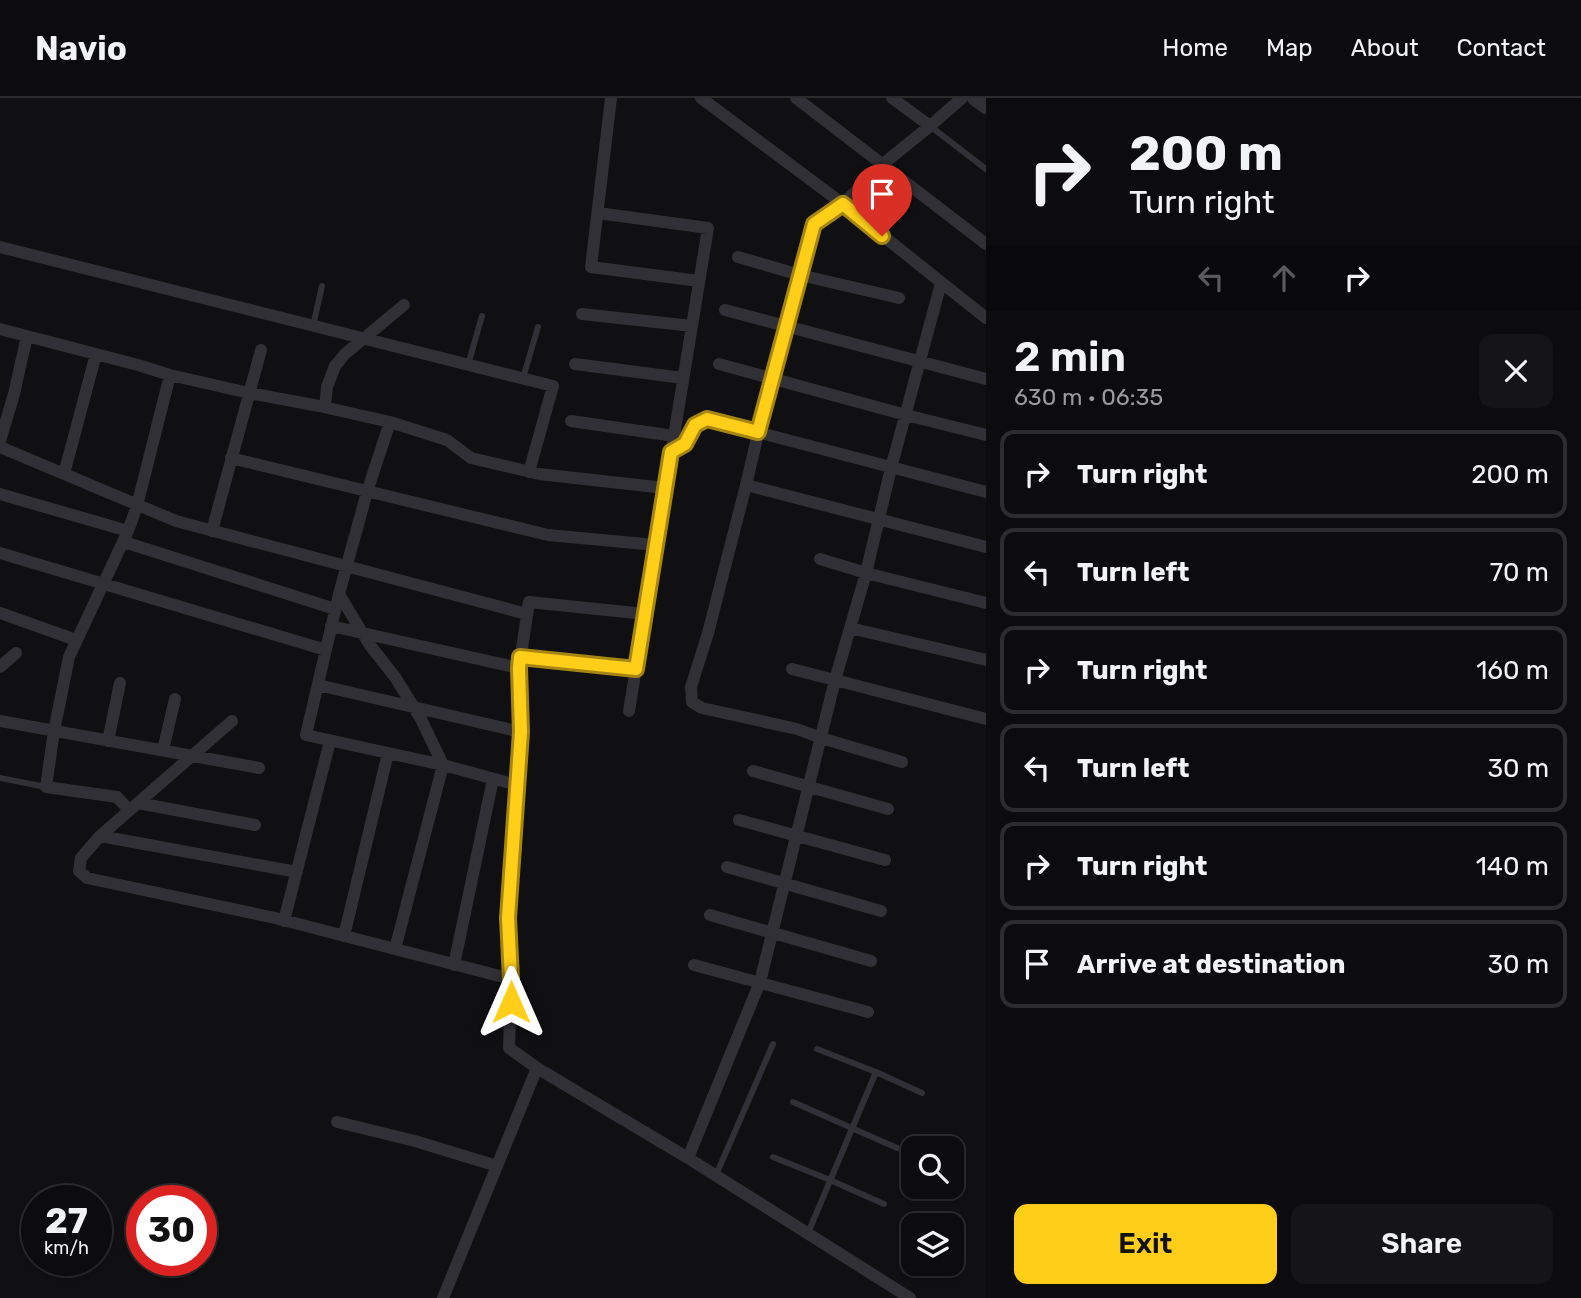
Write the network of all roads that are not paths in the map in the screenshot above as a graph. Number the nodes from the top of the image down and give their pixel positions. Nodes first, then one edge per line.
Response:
1 (611, 98) edge
2 (701, 98) edge
3 (796, 98) edge
4 (892, 98) edge
5 (962, 98) edge
6 (975, 98) edge
7 (986, 106) edge
8 (930, 126) junction
9 (883, 164) junction
10 (986, 169) edge
11 (843, 204) junction
12 (598, 213) junction
13 (986, 244) edge
14 (0, 247) edge
15 (738, 257) dead end
16 (800, 275) junction
17 (699, 281) junction
18 (940, 283) junction
19 (322, 286) dead end
20 (899, 298) dead end
21 (404, 305) dead end
22 (725, 310) dead end
23 (582, 314) dead end
24 (482, 316) dead end
25 (986, 318) edge
26 (787, 325) junction
27 (313, 326) junction
28 (692, 326) junction
29 (538, 327) dead end
30 (0, 329) edge
31 (27, 336) junction
32 (363, 339) junction
33 (261, 350) dead end
34 (96, 354) junction
35 (920, 361) junction
36 (719, 364) dead end
37 (468, 365) junction
38 (575, 365) dead end
39 (170, 375) junction
40 (523, 378) junction
41 (683, 378) junction
42 (771, 379) junction
43 (986, 379) edge
44 (0, 391) edge
45 (248, 393) junction
46 (14, 394) junction
47 (325, 407) junction
48 (906, 415) junction
49 (571, 421) dead end
50 (390, 422) junction
51 (758, 432) junction
52 (986, 435) edge
53 (674, 436) junction
54 (0, 441) edge
55 (0, 447) edge
56 (671, 452) junction
57 (231, 458) junction
58 (891, 468) junction
59 (529, 472) junction
60 (64, 474) junction
61 (746, 485) junction
62 (665, 488) junction
63 (367, 492) junction
64 (986, 492) edge
65 (0, 494) edge
66 (137, 506) junction
67 (878, 520) junction
68 (212, 531) junction
69 (126, 537) junction
70 (656, 545) junction
71 (986, 547) edge
72 (0, 553) edge
73 (820, 559) dead end
74 (347, 566) junction
75 (866, 573) junction
76 (104, 583) junction
77 (339, 594) junction
78 (986, 603) edge
79 (335, 608) junction
80 (0, 613) edge
81 (527, 614) junction
82 (645, 614) junction
83 (331, 626) junction
84 (850, 628) junction
85 (363, 633) junction
86 (76, 640) junction
87 (326, 650) junction
88 (16, 653) dead end
89 (986, 660) edge
90 (520, 663) junction
91 (0, 666) edge
92 (636, 669) junction
93 (792, 669) dead end
94 (835, 680) junction
95 (120, 683) dead end
96 (318, 685) junction
97 (175, 699) dead end
98 (414, 707) junction
99 (629, 711) dead end
100 (986, 719) edge
101 (0, 721) edge
102 (232, 721) dead end
103 (54, 731) junction
104 (521, 732) junction
105 (821, 738) junction
106 (108, 741) junction
107 (330, 741) junction
108 (163, 750) junction
109 (388, 753) junction
110 (191, 756) junction
111 (902, 762) dead end
112 (443, 765) junction
113 (259, 768) dead end
114 (753, 771) dead end
115 (0, 778) edge
116 (493, 779) junction
117 (517, 785) junction
118 (808, 787) junction
119 (46, 788) junction
120 (134, 806) junction
121 (888, 808) dead end
122 (739, 820) dead end
123 (255, 825) dead end
124 (796, 835) junction
125 (100, 836) junction
126 (885, 860) dead end
127 (727, 867) dead end
128 (297, 872) junction
129 (785, 882) junction
130 (881, 911) dead end
131 (710, 915) dead end
132 (284, 921) junction
133 (772, 933) junction
134 (344, 936) junction
135 (395, 949) junction
136 (872, 961) dead end
137 (454, 965) junction
138 (694, 965) dead end
139 (511, 979) junction
140 (760, 982) junction
141 (868, 1012) dead end
142 (773, 1044) dead end
143 (817, 1049) dead end
144 (537, 1068) junction
145 (876, 1072) junction
146 (922, 1093) dead end
147 (793, 1102) dead end
148 (337, 1122) dead end
149 (852, 1128) junction
150 (897, 1148) dead end
151 (773, 1157) dead end
152 (688, 1158) junction
153 (497, 1166) junction
154 (716, 1177) junction
155 (830, 1180) junction
156 (884, 1204) dead end
157 (808, 1233) junction
158 (443, 1298) edge
159 (910, 1298) edge

1 - 12 street
2 - 11 street
3 - 9 street
4 - 8 street
5 - 8 street
6 - 7 street
8 - 9 street
8 - 10 lane
9 - 11 street
9 - 13 street
11 - 16 street
11 - 18 street
12 - 17 street
12 - 17 street
14 - 27 street
15 - 16 street
16 - 20 street
16 - 26 street
17 - 28 street
18 - 25 street
18 - 35 street
19 - 27 lane
21 - 32 street
22 - 26 street
23 - 28 street
24 - 37 lane
26 - 35 street
26 - 42 street
27 - 32 street
28 - 41 street
29 - 40 lane
30 - 31 street
31 - 34 street
31 - 46 street
32 - 37 street
32 - 47 street
33 - 45 street
34 - 39 street
34 - 60 street
35 - 43 street
35 - 48 street
36 - 42 street
37 - 40 street
38 - 41 street
39 - 45 street
39 - 66 street
40 - 59 street
41 - 53 street
42 - 48 street
42 - 51 street
44 - 46 street
45 - 47 street
45 - 57 street
46 - 54 street
47 - 50 street
48 - 52 street
48 - 58 street
49 - 53 street
50 - 59 street
50 - 63 street
51 - 56 street
51 - 58 street
51 - 61 street
53 - 56 street
55 - 60 street
56 - 62 street
57 - 63 street
57 - 68 street
58 - 64 street
58 - 67 street
59 - 62 street
60 - 66 street
61 - 67 street
61 - 105 street
62 - 70 street
63 - 70 street
63 - 74 street
65 - 69 street
66 - 68 street
66 - 69 street
67 - 71 street
67 - 75 street
68 - 74 street
69 - 76 street
69 - 79 street
70 - 82 street
72 - 76 street
73 - 75 street
74 - 77 street
74 - 81 street
75 - 78 street
75 - 84 street
76 - 86 street
76 - 87 street
77 - 79 street
77 - 85 street
79 - 83 street
80 - 86 street
81 - 82 street
81 - 90 street
82 - 92 street
83 - 85 street
83 - 87 street
84 - 89 street
84 - 94 street
85 - 90 street
85 - 98 street
86 - 103 street
87 - 96 street
88 - 91 street
90 - 92 street
90 - 104 street
92 - 99 street
93 - 94 street
94 - 100 street
94 - 105 street
95 - 106 street
96 - 98 street
96 - 107 street
97 - 108 street
98 - 104 street
98 - 112 street
101 - 103 street
102 - 110 street
103 - 106 street
103 - 119 street
104 - 117 street
105 - 111 street
105 - 118 street
106 - 108 street
107 - 109 street
107 - 128 street
108 - 110 street
109 - 112 street
109 - 134 street
110 - 113 street
110 - 120 street
112 - 116 street
112 - 135 street
114 - 118 street
115 - 119 lane
116 - 117 street
116 - 137 street
117 - 139 street
118 - 121 street
118 - 124 street
119 - 120 street
120 - 123 street
120 - 125 street
122 - 124 street
124 - 126 street
124 - 129 street
125 - 128 street
125 - 132 street
127 - 129 street
128 - 132 street
129 - 130 street
129 - 133 street
131 - 133 street
132 - 134 street
133 - 136 street
133 - 140 street
134 - 135 street
135 - 137 street
137 - 139 street
138 - 140 street
139 - 144 street
140 - 141 street
140 - 152 street
142 - 154 lane
143 - 145 lane
144 - 152 street
144 - 153 street
145 - 146 lane
145 - 149 lane
147 - 149 lane
148 - 153 street
149 - 150 lane
149 - 155 lane
151 - 155 lane
152 - 154 street
153 - 158 street
154 - 157 street
155 - 156 lane
155 - 157 lane
157 - 159 street

